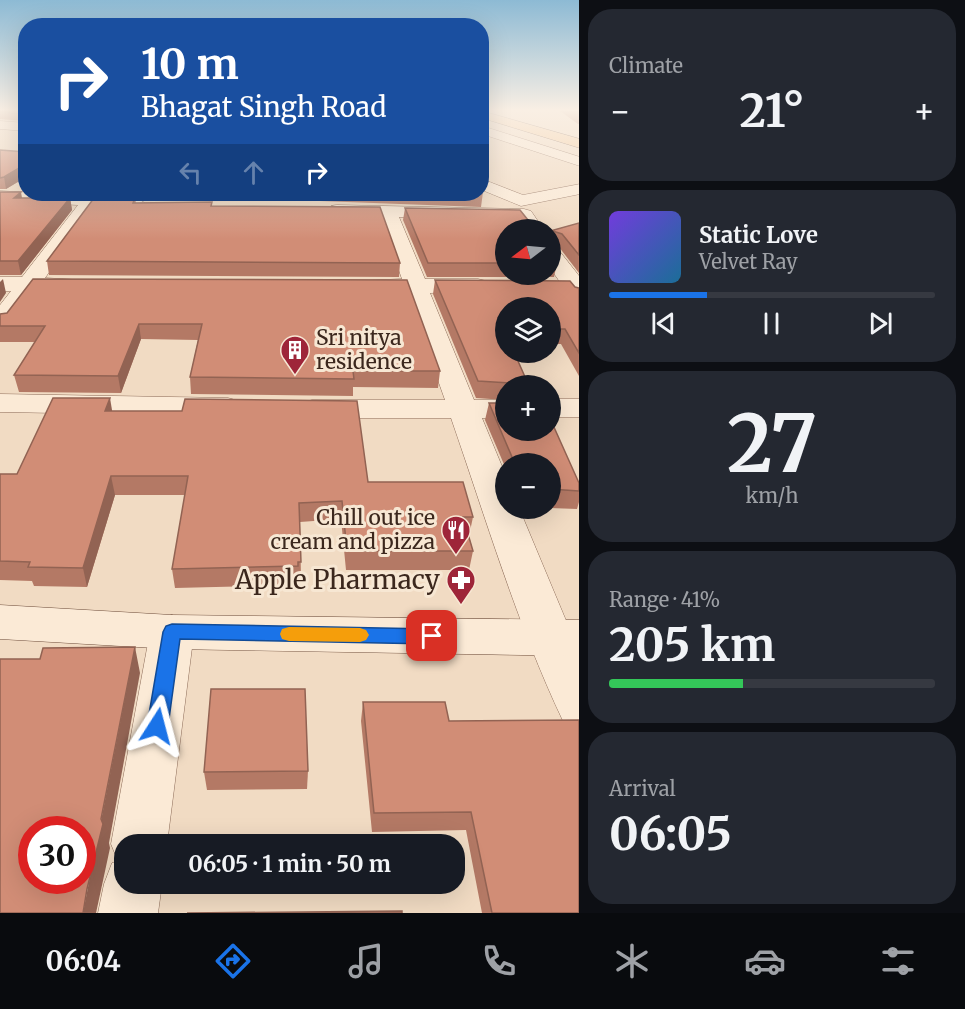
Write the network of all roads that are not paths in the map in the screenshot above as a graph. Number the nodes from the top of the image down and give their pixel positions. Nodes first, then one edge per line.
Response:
1 (553, 154) edge
2 (579, 162) edge
3 (489, 187) edge
4 (579, 189) edge
5 (0, 196) edge
6 (18, 197) edge
7 (91, 201) joint
8 (150, 204) edge
9 (317, 210) edge
10 (388, 212) junction
11 (527, 219) edge
12 (561, 275) edge
13 (0, 284) edge
14 (26, 285) junction
15 (97, 285) edge
16 (345, 286) edge
17 (495, 286) edge
18 (416, 287) junction
19 (568, 289) edge
20 (0, 322) edge
21 (0, 403) edge
22 (561, 408) edge
23 (579, 408) edge
24 (495, 409) edge
25 (464, 410) junction
26 (0, 622) edge
27 (172, 632) junction
28 (565, 638) edge
29 (579, 706) edge
30 (141, 834) edge
31 (131, 894) edge
32 (128, 913) edge

1 - 2 street
3 - 4 street
5 - 6 street
7 - 8 street
7 - 14 street
9 - 10 street
10 - 11 street
10 - 18 street
12 - 19 street
13 - 14 street
14 - 15 street
14 - 20 street
16 - 18 street
17 - 18 street
18 - 25 street
21 - 25 street
22 - 23 street
24 - 25 street
25 - 28 street
26 - 27 street
27 - 28 street
27 - 30 street
28 - 29 street
31 - 32 street

